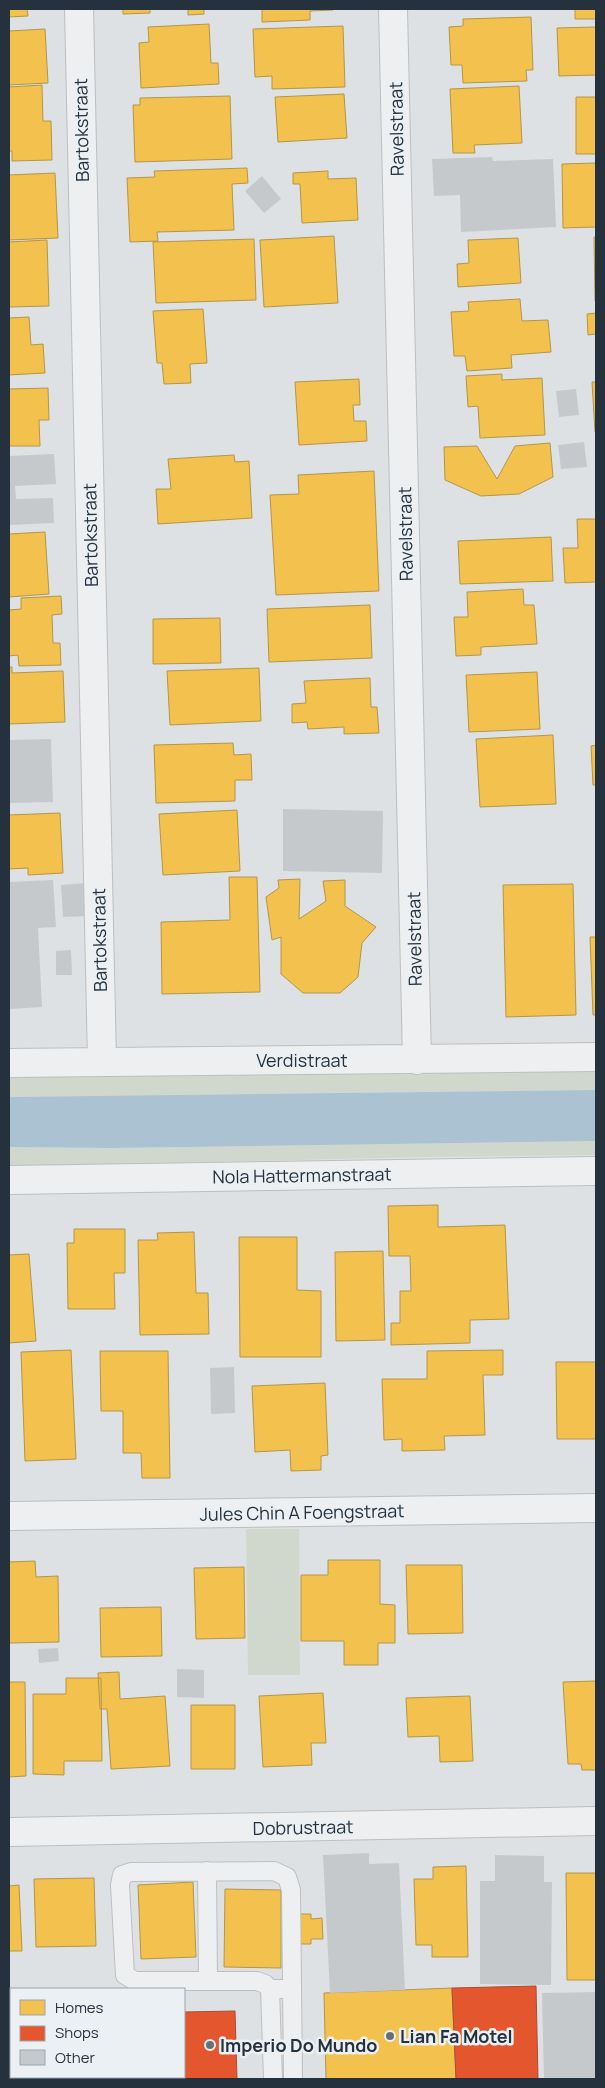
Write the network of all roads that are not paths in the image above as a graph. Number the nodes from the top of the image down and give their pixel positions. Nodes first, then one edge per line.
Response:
1 (78, 9) edge
2 (393, 9) edge
3 (596, 1057) edge
4 (417, 1060) junction
5 (102, 1061) junction
6 (9, 1063) edge
7 (596, 1171) edge
8 (9, 1180) edge
9 (596, 1508) edge
10 (9, 1516) edge
11 (596, 1821) edge
12 (9, 1832) edge
13 (207, 1871) junction
14 (208, 1981) junction
15 (270, 1989) junction
16 (291, 1989) junction
17 (272, 2079) edge
18 (293, 2079) edge

1 - 5 street, Bartokstraat
2 - 4 street, Ravelstraat
3 - 4 street, Verdistraat
4 - 5 street, Verdistraat
5 - 6 street, Verdistraat
7 - 8 street, Nola Hattermanstraat
9 - 10 street, Jules Chin A Foengstraat
11 - 12 street, Dobrustraat
13 - 14 lane
13 - 14 lane
13 - 16 lane
14 - 15 lane
15 - 16 lane
15 - 17 lane
16 - 18 lane

